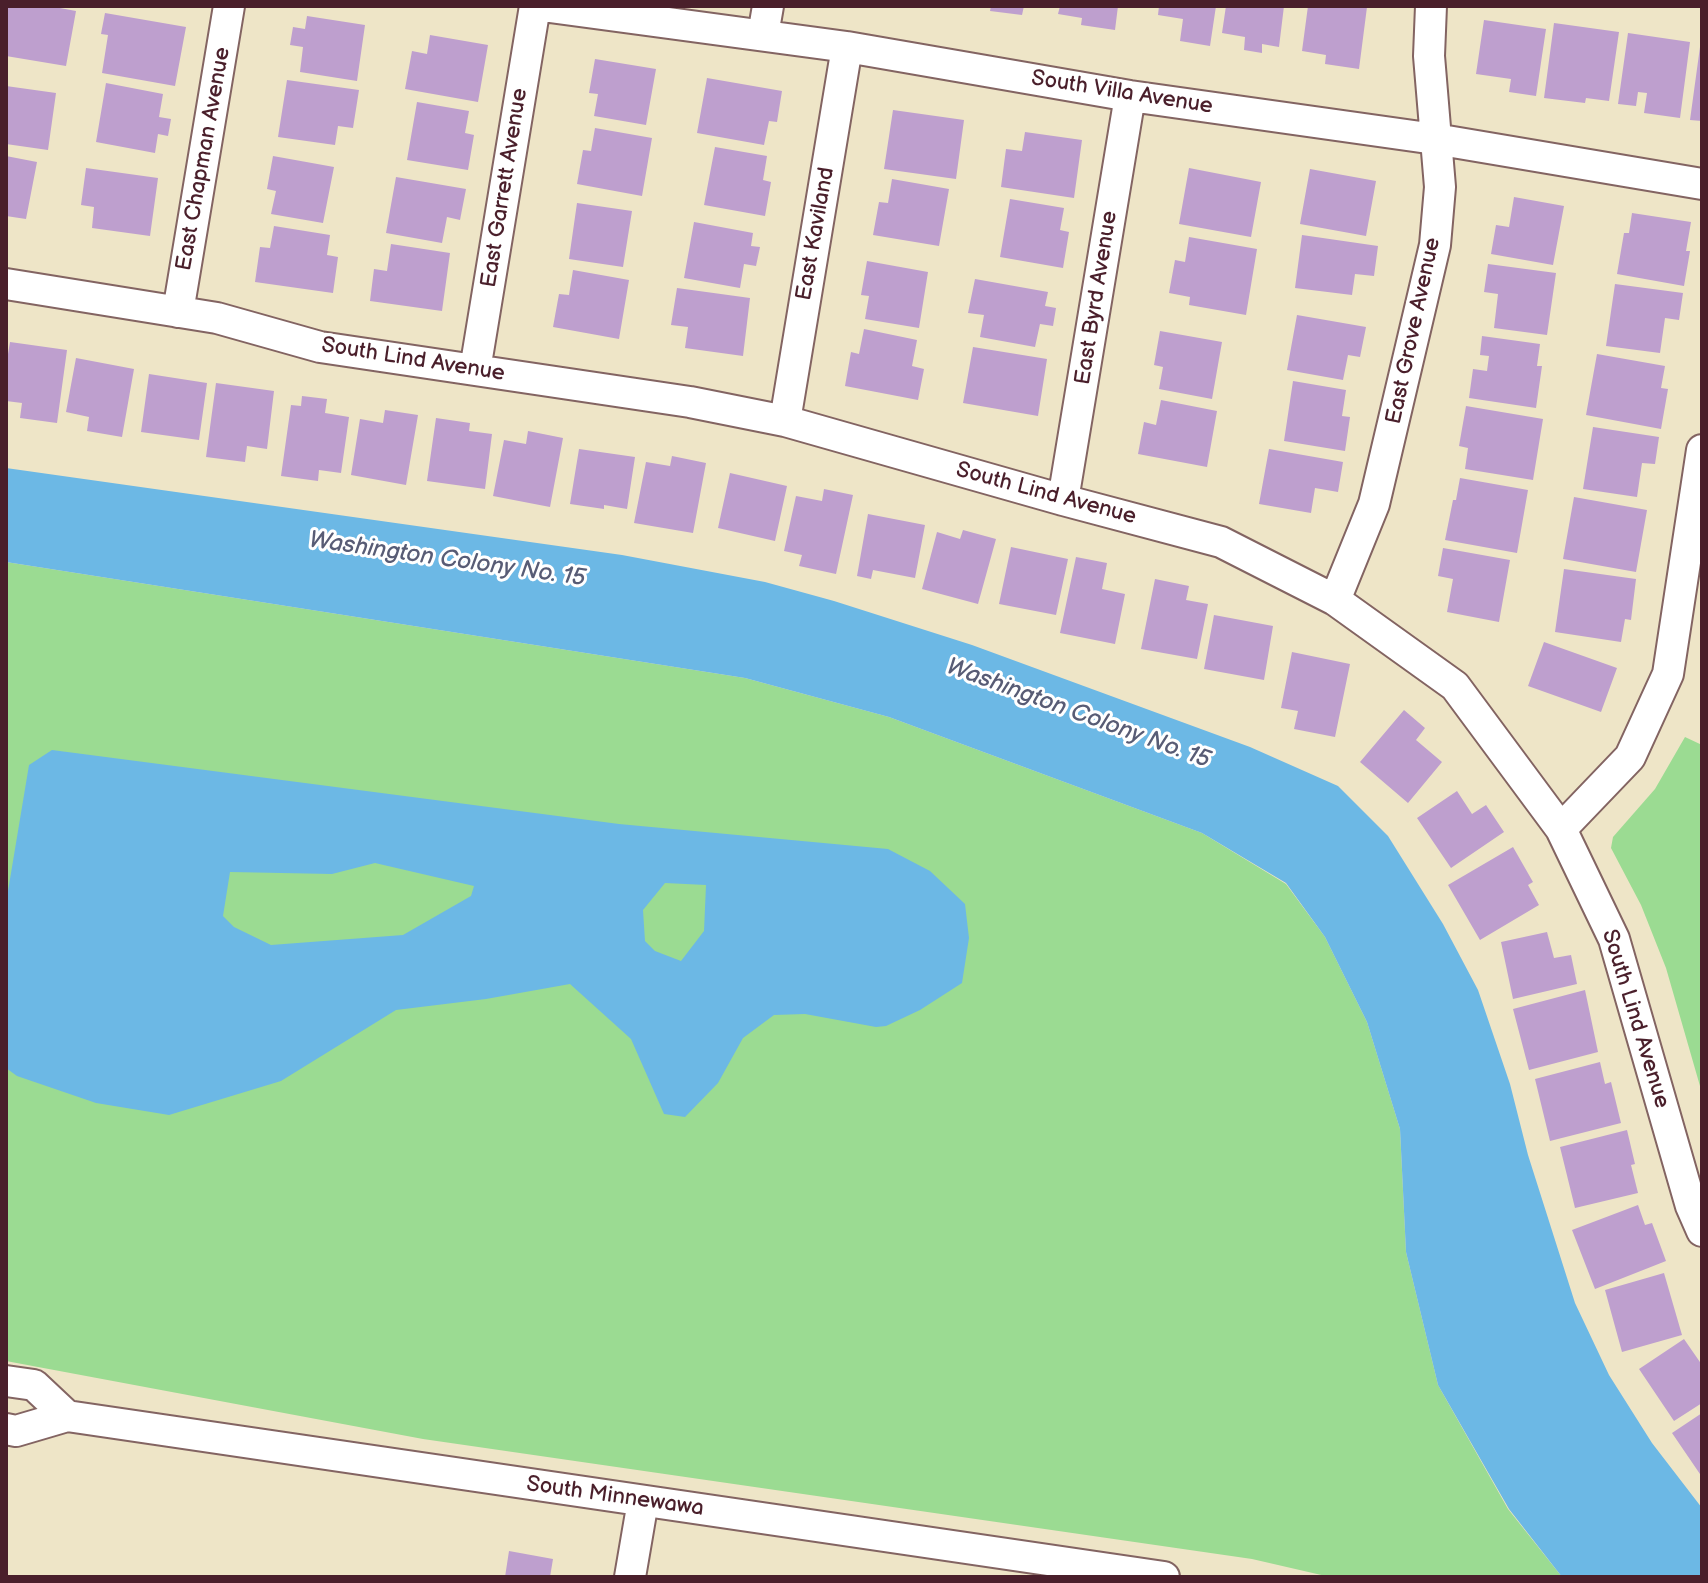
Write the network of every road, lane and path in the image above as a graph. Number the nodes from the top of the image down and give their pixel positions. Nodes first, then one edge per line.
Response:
1 (229, 6) edge
2 (535, 6) edge
3 (542, 6) edge
4 (1431, 6) edge
5 (765, 20) edge
6 (847, 47) junction
7 (1130, 96) junction
8 (1435, 139) junction
9 (1702, 184) edge
10 (6, 284) edge
11 (178, 312) junction
12 (475, 370) junction
13 (785, 421) junction
14 (1702, 450) edge
15 (1063, 500) junction
16 (1335, 600) junction
17 (1561, 829) junction
18 (1702, 1231) edge
19 (6, 1381) edge
20 (67, 1416) junction
21 (6, 1429) edge
22 (643, 1501) junction
23 (630, 1577) edge
24 (1164, 1577) edge

1 - 11 street, East Chapman Avenue
2 - 12 street, East Garrett Avenue
3 - 5 street, South Villa Avenue
4 - 8 street, East Grove Avenue
5 - 6 street, South Villa Avenue
6 - 7 street, South Villa Avenue
6 - 13 street, East Kaviland
7 - 8 street, South Villa Avenue
7 - 15 street, East Byrd Avenue
8 - 9 street, South Villa Avenue
8 - 16 street, East Grove Avenue
10 - 11 street, South Lind Avenue
11 - 12 street, South Lind Avenue
12 - 13 street, South Lind Avenue
13 - 15 street, South Lind Avenue
14 - 17 street
15 - 16 street, South Lind Avenue
16 - 17 street, South Lind Avenue
17 - 18 street, South Lind Avenue
19 - 20 street
20 - 21 street, South Minnewawa
20 - 22 street, South Minnewawa
22 - 23 street
22 - 24 street, South Minnewawa

